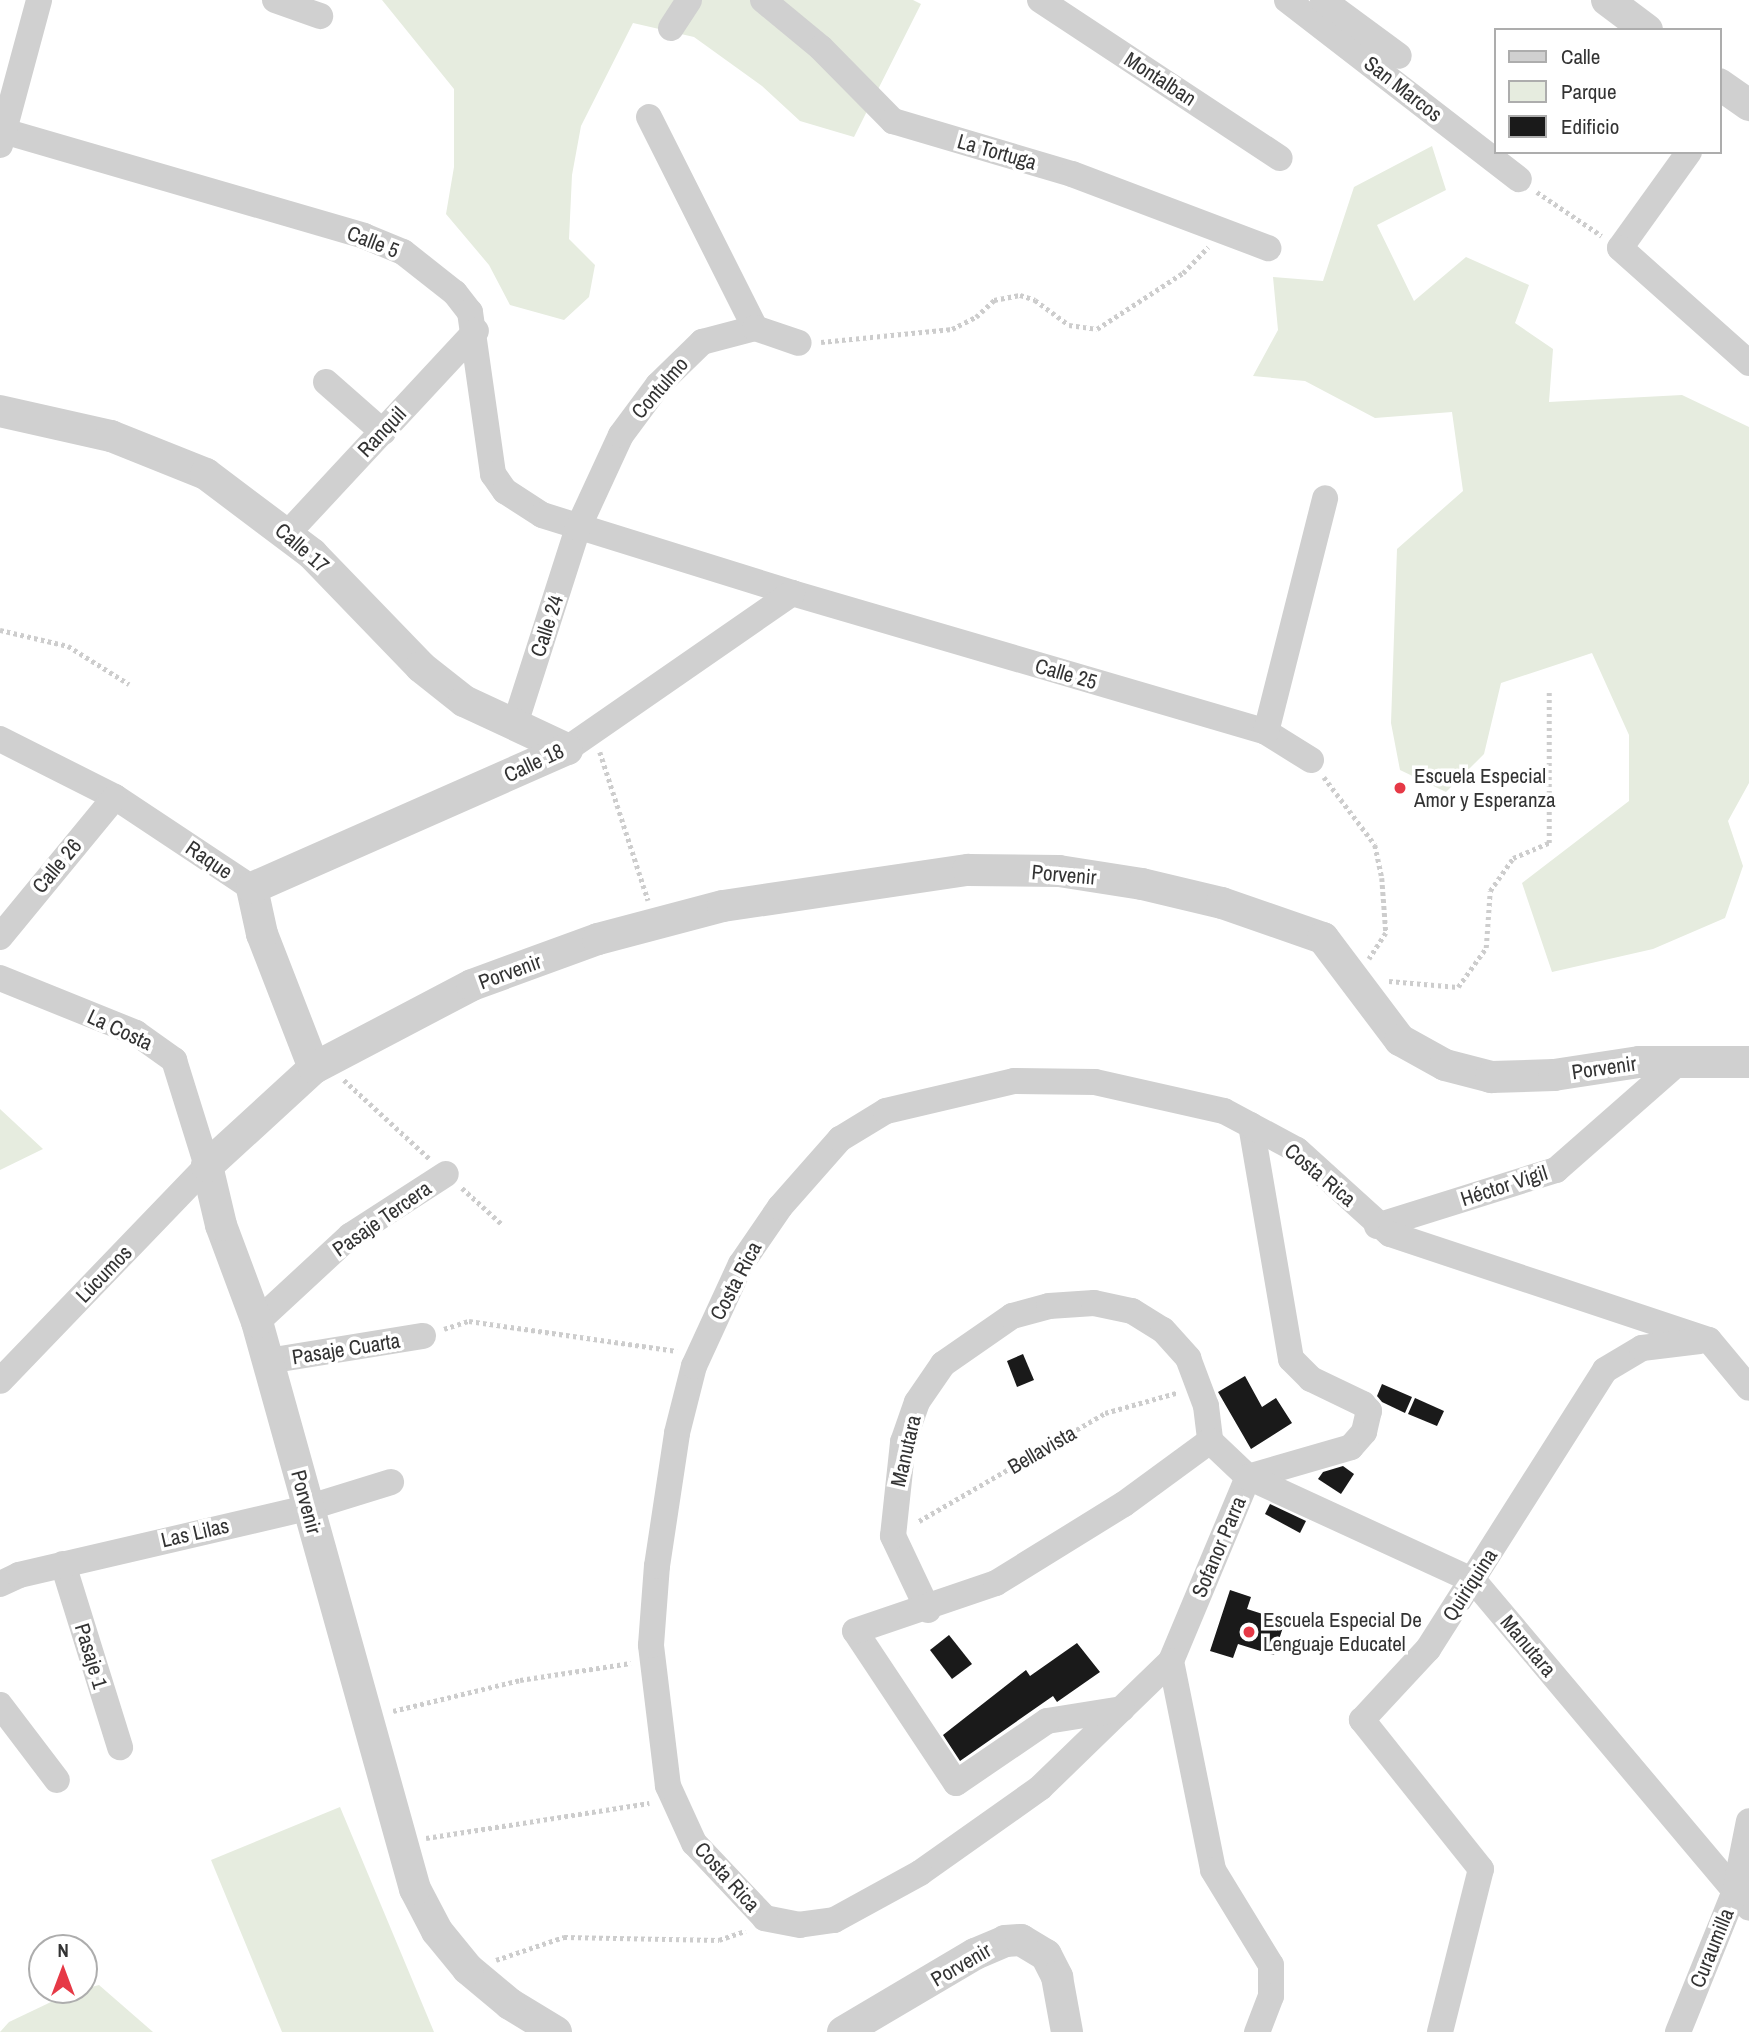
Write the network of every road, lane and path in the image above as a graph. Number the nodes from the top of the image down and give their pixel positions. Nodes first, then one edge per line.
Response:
1 (39, 0) edge
2 (275, 0) edge
3 (690, 0) edge
4 (762, 0) edge
5 (1040, 0) edge
6 (1287, 0) edge
7 (1323, 0) edge
8 (1607, 0) edge
9 (320, 16) dead end
10 (671, 28) dead end
11 (1644, 28) edge
12 (1399, 56) dead end
13 (649, 117) dead end
14 (1, 135) edge
15 (1688, 154) edge
16 (1280, 158) dead end
17 (1518, 178) joint
18 (1219, 226) junction
19 (1268, 248) dead end
20 (1620, 248) junction
21 (755, 328) junction
22 (476, 331) junction
23 (799, 343) joint
24 (1749, 363) edge
25 (326, 382) dead end
26 (0, 411) edge
27 (383, 432) junction
28 (1325, 498) dead end
29 (578, 528) junction
30 (288, 533) junction
31 (792, 593) junction
32 (0, 630) edge
33 (129, 684) dead end
34 (1549, 691) dead end
35 (515, 724) junction
36 (593, 731) junction
37 (1266, 732) junction
38 (0, 739) edge
39 (567, 749) junction
40 (1311, 760) joint
41 (114, 797) junction
42 (252, 888) junction
43 (656, 924) junction
44 (0, 937) edge
45 (0, 978) edge
46 (1357, 978) junction
47 (1679, 1062) junction
48 (1749, 1062) edge
49 (314, 1068) junction
50 (1251, 1125) junction
51 (207, 1166) junction
52 (446, 1174) junction
53 (503, 1225) dead end
54 (1377, 1226) junction
55 (257, 1322) junction
56 (423, 1336) joint
57 (1709, 1340) junction
58 (698, 1356) junction
59 (268, 1361) junction
60 (0, 1381) edge
61 (1200, 1387) junction
62 (1749, 1388) edge
63 (1210, 1441) junction
64 (1248, 1477) junction
65 (391, 1482) dead end
66 (307, 1508) junction
67 (893, 1536) junction
68 (63, 1564) junction
69 (1474, 1581) junction
70 (0, 1584) edge
71 (928, 1610) junction
72 (653, 1660) junction
73 (1171, 1661) junction
74 (0, 1705) edge
75 (1122, 1709) junction
76 (367, 1717) junction
77 (120, 1747) dead end
78 (57, 1780) dead end
79 (674, 1799) junction
80 (1749, 1821) edge
81 (400, 1842) junction
82 (1742, 1899) edge
83 (775, 1920) junction
84 (468, 1969) junction
85 (556, 2032) edge
86 (843, 2032) edge
87 (1067, 2032) edge
88 (1257, 2032) edge
89 (1440, 2032) edge
90 (1678, 2032) edge

1 - 14 street
2 - 9 street
3 - 10 street
4 - 18 street, La Tortuga
5 - 16 street, Montalban
6 - 17 street, San Marcos
7 - 12 street
8 - 11 street
13 - 21 street
14 - 22 street, Calle 5
15 - 20 street
17 - 20 path
18 - 19 street, La Tortuga
18 - 23 path
20 - 24 street
21 - 23 street
21 - 29 street, Contulmo
22 - 27 street, Ranquil
22 - 29 street, Calle 5
25 - 27 street
26 - 30 street, Calle 17
27 - 30 street, Ranquil
28 - 37 street
29 - 31 street, Calle 25
29 - 35 street, Calle 24
30 - 35 street, Calle 17
31 - 36 street, Calle 18
31 - 37 street, Calle 25
32 - 33 path
34 - 46 path
35 - 39 street, Calle 17
36 - 39 street, Calle 18
36 - 43 path
37 - 40 street, Calle 25
38 - 41 street, Raque
39 - 42 street, Calle 18
40 - 46 path
41 - 42 street, Raque
41 - 44 street, Calle 26
42 - 49 street, Raque
43 - 46 street, Porvenir
43 - 49 street, Porvenir
45 - 51 street, La Costa
46 - 47 street, Porvenir
47 - 48 street, Porvenir
47 - 54 street, Héctor Vigil
49 - 51 street, Porvenir
49 - 52 path
50 - 54 street, Costa Rica
50 - 58 street, Costa Rica
50 - 64 street, Sofanor Parra
51 - 55 street, Porvenir
51 - 60 street, Lúcumos
52 - 53 path
52 - 55 street, Pasaje Tercera
54 - 57 street, Costa Rica
55 - 59 street, Porvenir
56 - 58 path
56 - 59 street, Pasaje Cuarta
57 - 62 street
57 - 69 street, Quiriquina
58 - 72 street, Costa Rica
59 - 66 street, Porvenir
61 - 63 street, Manutara
61 - 67 path, Bellavista
61 - 67 street, Manutara
63 - 64 street, Manutara
63 - 71 street
64 - 69 street, Manutara
64 - 73 street, Sofanor Parra
65 - 66 street, Las Lilas
66 - 68 street, Las Lilas
66 - 76 street, Porvenir
67 - 71 street
68 - 70 street, Las Lilas
68 - 77 street, Pasaje 1
69 - 82 street, Manutara
69 - 89 street, Quiriquina
71 - 75 street
72 - 76 path
72 - 79 street, Costa Rica
73 - 75 street, Costa Rica
73 - 88 street
74 - 78 street
75 - 83 street, Costa Rica
76 - 81 street, Porvenir
79 - 81 path
79 - 83 street, Costa Rica
80 - 82 street, Curaumilla
81 - 84 street, Porvenir
82 - 90 street, Curaumilla
83 - 84 path
84 - 85 street, Porvenir
86 - 87 street, Porvenir

